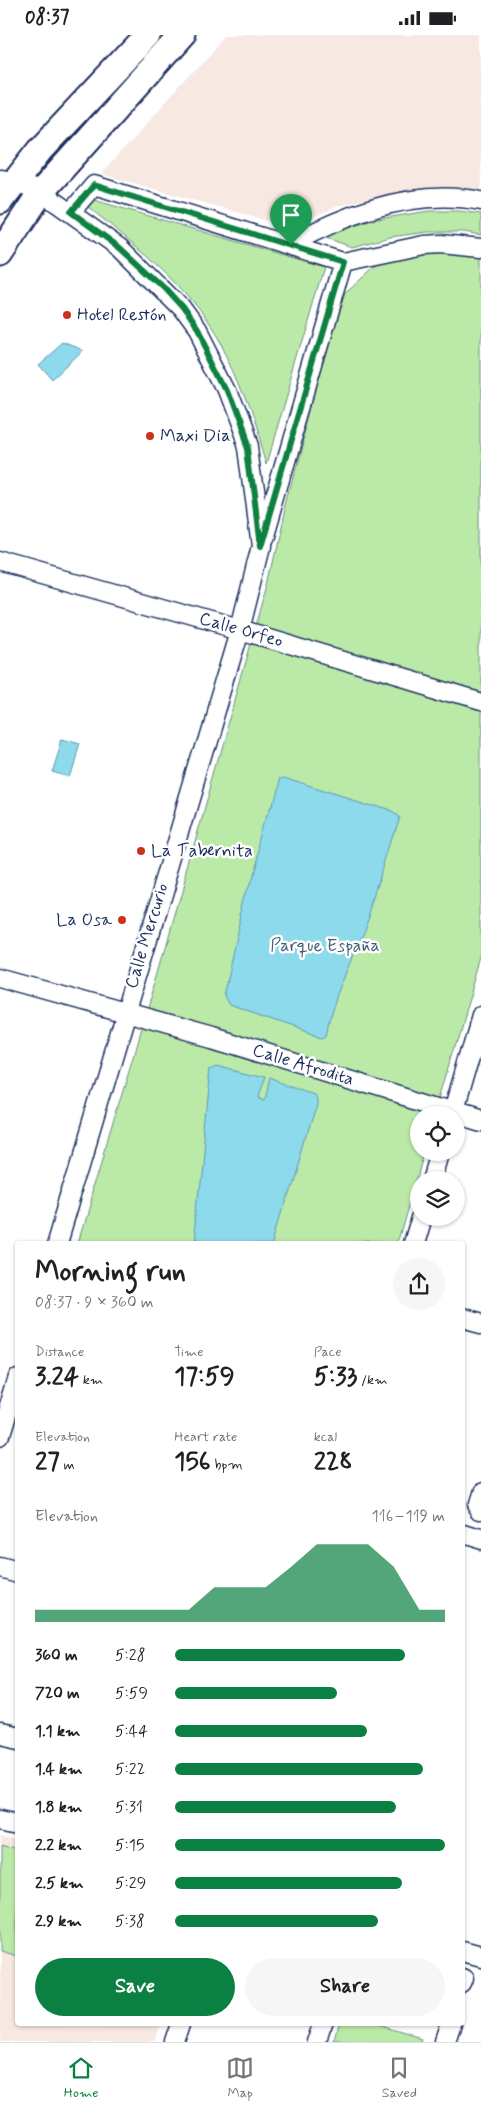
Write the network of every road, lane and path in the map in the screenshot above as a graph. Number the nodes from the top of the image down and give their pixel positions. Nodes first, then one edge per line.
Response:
1 (182, 35) edge
2 (144, 36) edge
3 (7, 180) edge
4 (41, 192) junction
5 (0, 201) edge
6 (481, 201) edge
7 (71, 212) junction
8 (291, 245) junction
9 (481, 248) edge
10 (0, 255) edge
11 (343, 262) junction
12 (260, 546) junction
13 (0, 562) edge
14 (240, 630) junction
15 (481, 702) edge
16 (0, 978) edge
17 (124, 1013) junction
18 (481, 1015) edge
19 (430, 1106) edge
20 (454, 1106) edge
21 (465, 1116) edge
22 (481, 1120) edge
23 (418, 1226) edge
24 (57, 1241) edge
25 (414, 1241) edge
26 (465, 1319) edge
27 (481, 1323) edge
28 (15, 1385) edge
29 (9, 1402) edge
30 (0, 1437) edge
31 (465, 1534) edge
32 (481, 1539) edge
33 (0, 1566) edge
34 (15, 1570) edge
35 (0, 1734) edge
36 (15, 1738) edge
37 (0, 1819) edge
38 (15, 1822) edge
39 (465, 1952) edge
40 (481, 1956) edge
41 (180, 2026) edge
42 (322, 2026) edge
43 (450, 2026) edge
44 (175, 2042) edge
45 (318, 2042) edge
46 (445, 2042) edge

1 - 4 street
2 - 3 street
3 - 4 street
3 - 5 street
4 - 7 street
4 - 10 street
6 - 8 street
7 - 8 street
7 - 12 street
8 - 11 street
9 - 11 street
11 - 12 street, Calle Mercurio
12 - 14 street, Calle Mercurio
13 - 14 street, Calle Orfeo
14 - 15 street, Calle Orfeo
14 - 17 street, Calle Mercurio
16 - 17 street, Calle Afrodita
17 - 19 street, Calle Afrodita
17 - 24 street, Calle Mercurio
18 - 20 street
21 - 22 street, Calle Afrodita
23 - 25 street
26 - 27 street
28 - 29 street
29 - 30 street
31 - 32 street
33 - 34 street
35 - 36 street
37 - 38 street
39 - 40 street
41 - 44 street
42 - 45 street
43 - 46 street

